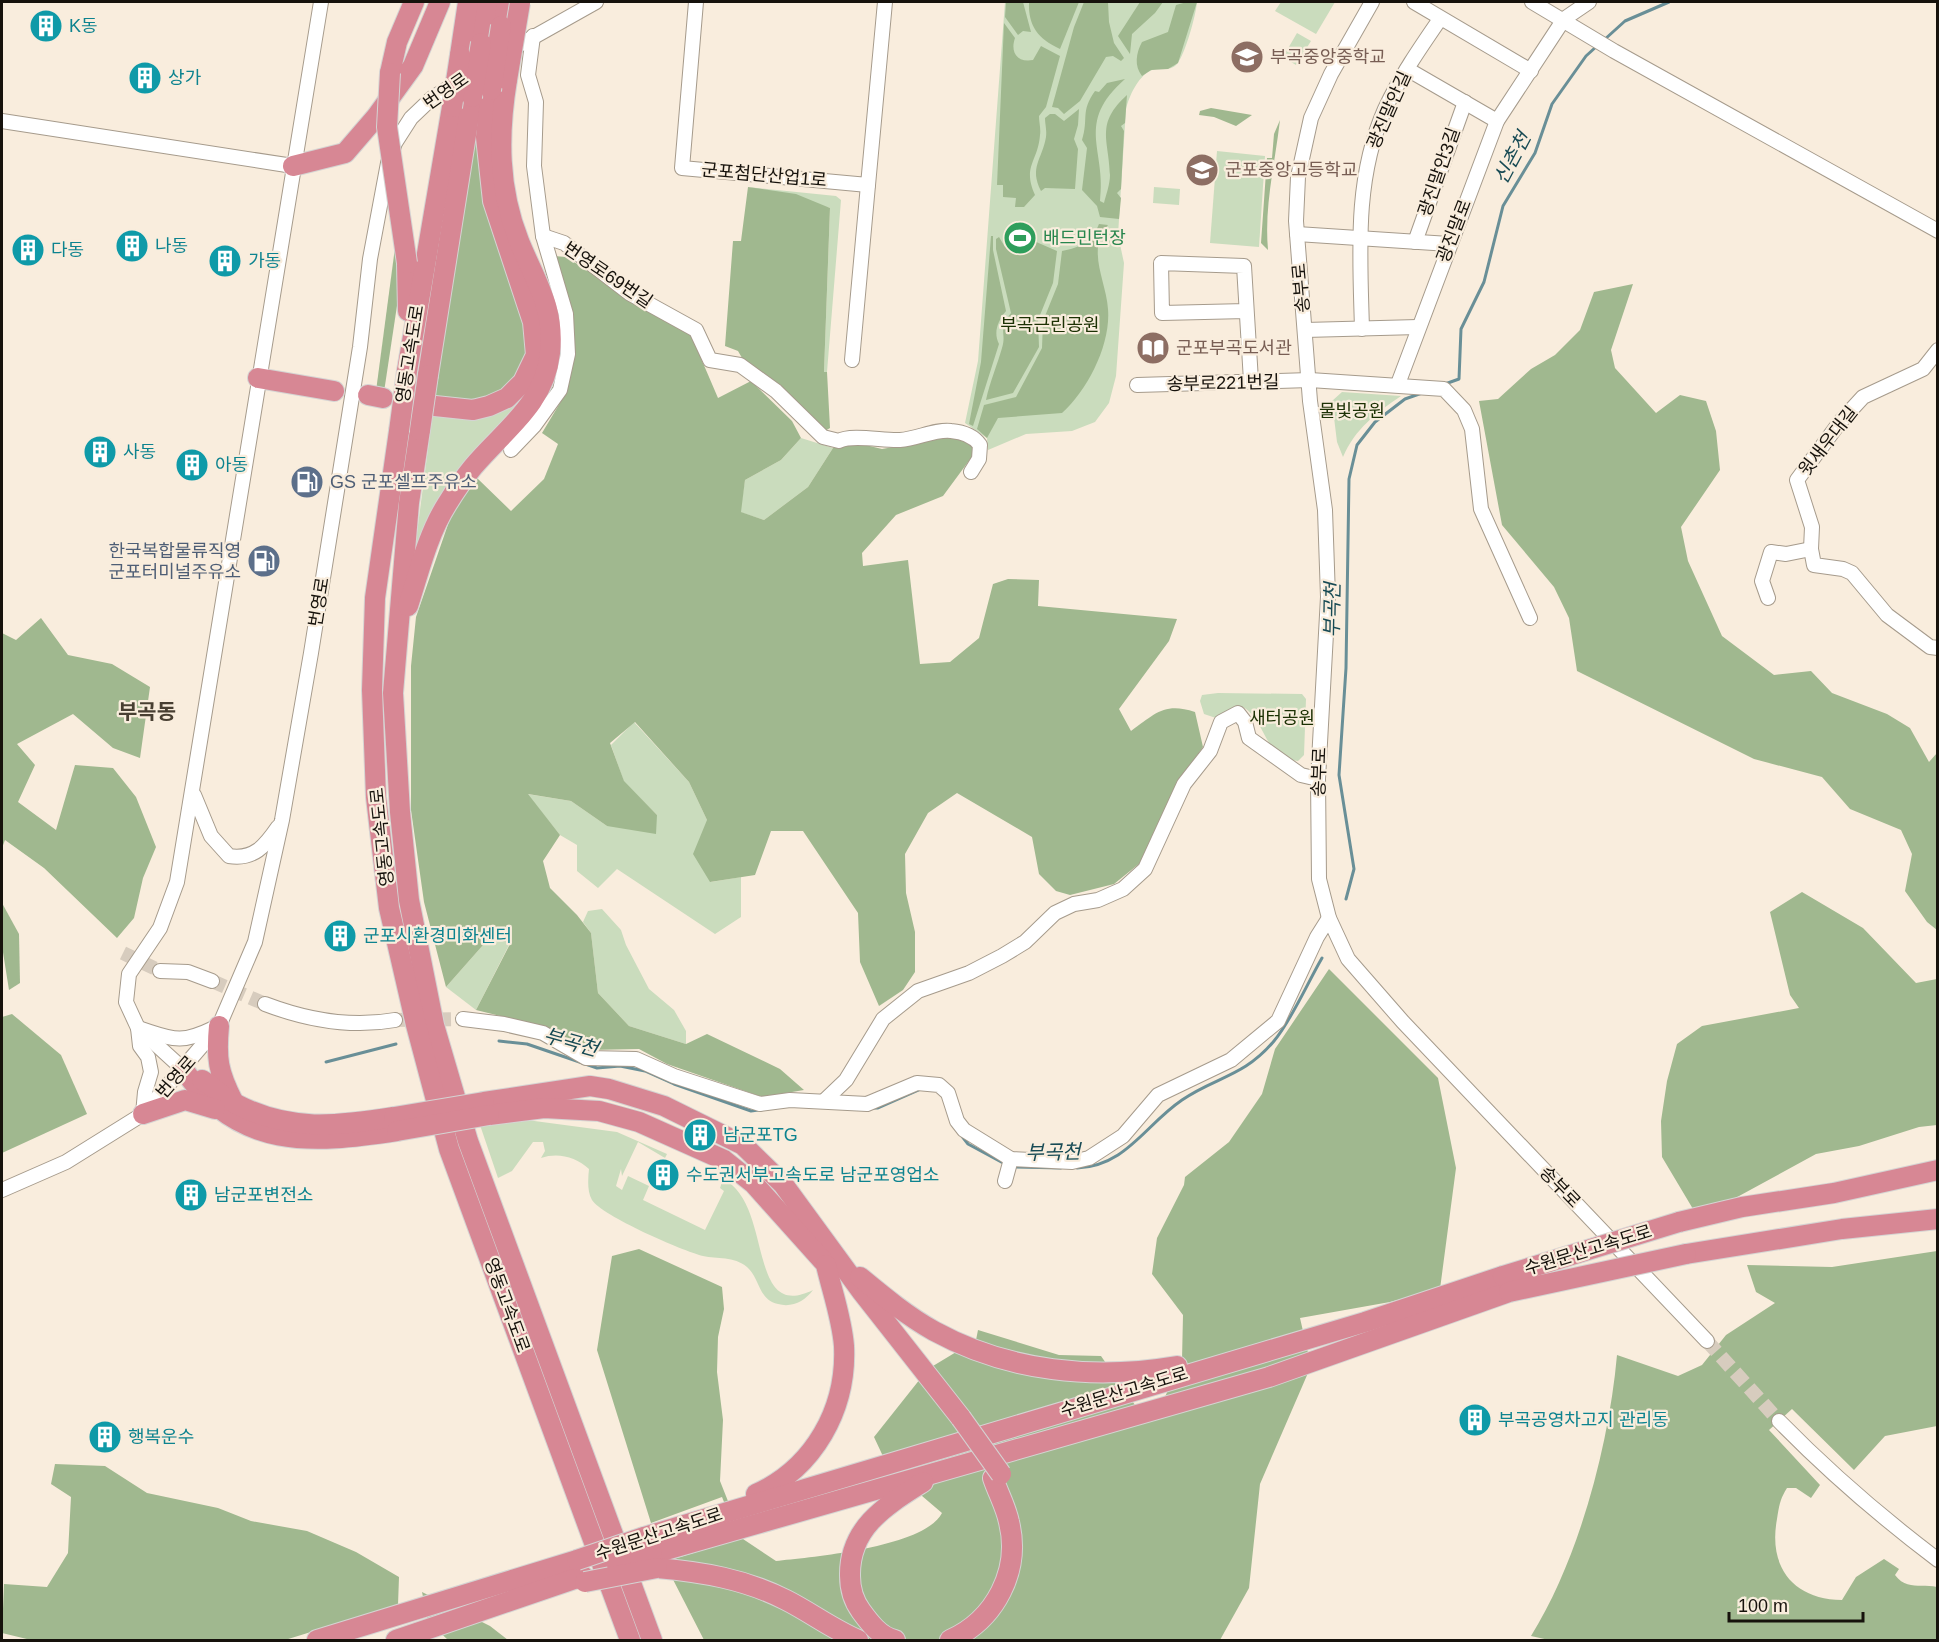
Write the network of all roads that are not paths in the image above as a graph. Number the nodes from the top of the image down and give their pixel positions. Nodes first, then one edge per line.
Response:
1 (321, 2) edge
2 (414, 2) edge
3 (440, 2) edge
4 (468, 2) edge
5 (487, 2) edge
6 (515, 2) edge
7 (596, 2) edge
8 (689, 2) edge
9 (696, 2) edge
10 (885, 2) edge
11 (1372, 2) edge
12 (1414, 2) edge
13 (1532, 2) edge
14 (1589, 2) edge
15 (1440, 19) junction
16 (1564, 19) junction
17 (694, 22) junction
18 (533, 36) junction
19 (1407, 69) junction
20 (1531, 71) junction
21 (499, 85) junction
22 (1465, 102) junction
23 (2, 121) edge
24 (1497, 121) junction
25 (293, 166) junction
26 (868, 185) junction
27 (1938, 231) edge
28 (1297, 234) junction
29 (543, 236) junction
30 (1359, 238) junction
31 (1415, 242) junction
32 (1449, 244) junction
33 (1246, 311) junction
34 (1418, 327) junction
35 (1362, 329) junction
36 (1305, 330) junction
37 (1938, 350) edge
38 (852, 360) dead end
39 (408, 364) junction
40 (258, 378) junction
41 (1310, 380) junction
42 (1251, 381) junction
43 (1137, 385) dead end
44 (1404, 385) junction
45 (334, 391) dead end
46 (435, 406) dead end
47 (511, 450) dead end
48 (971, 472) dead end
49 (1811, 549) junction
50 (1768, 598) dead end
51 (1530, 618) dead end
52 (397, 643) junction
53 (1938, 648) edge
54 (1318, 779) junction
55 (194, 793) junction
56 (282, 820) junction
57 (1329, 918) junction
58 (160, 971) tunnel mouth
59 (212, 981) tunnel mouth
60 (265, 1004) tunnel mouth
61 (463, 1019) tunnel mouth
62 (395, 1020) tunnel mouth
63 (219, 1026) junction
64 (138, 1028) junction
65 (184, 1070) junction
66 (824, 1101) junction
67 (227, 1107) junction
68 (144, 1114) junction
69 (1011, 1159) junction
70 (1938, 1170) edge
71 (1005, 1181) dead end
72 (2, 1190) edge
73 (1938, 1219) edge
74 (831, 1261) junction
75 (1506, 1284) junction
76 (1707, 1341) tunnel mouth
77 (1251, 1354) junction
78 (1779, 1421) tunnel mouth
79 (940, 1471) junction
80 (997, 1476) junction
81 (702, 1520) junction
82 (651, 1553) junction
83 (1938, 1560) edge
84 (626, 1567) junction
85 (582, 1573) junction
86 (317, 1641) edge
87 (396, 1641) edge
88 (630, 1641) edge
89 (652, 1641) edge
90 (660, 1641) edge
91 (858, 1641) edge
92 (895, 1641) edge
93 (950, 1641) edge
94 (974, 1641) edge

1 - 25 street
2 - 39 highway, bridge
3 - 25 highway
4 - 39 highway, 영동고속도로, bridge
5 - 52 highway, 영동고속도로, bridge
6 - 21 highway, bridge
6 - 21 highway, bridge
7 - 18 street, 번영로
8 - 17 street
9 - 17 street, 군포첨단산업1로
10 - 26 street
11 - 28 street, 송부로
12 - 15 street
13 - 16 street
14 - 16 street, 광진말로
15 - 19 street, 광진말안길
15 - 20 street
16 - 20 street, 광진말로
16 - 27 street
17 - 26 street, 군포첨단산업1로
18 - 29 street, 번영로69번길
18 - 56 street, 번영로
19 - 22 street
19 - 30 street, 광진말안길
20 - 24 street, 광진말로
21 - 46 highway
21 - 52 highway
22 - 24 street
22 - 31 street, 광진말안3길
23 - 25 street
24 - 32 street, 광진말로
25 - 40 street
26 - 38 street
28 - 30 street
28 - 36 street, 송부로
29 - 47 street, 번영로69번길
29 - 48 street, 번영로69번길
30 - 31 street
30 - 35 street, 광진말안길
31 - 32 street
32 - 34 street, 광진말로
33 - 33 street
33 - 42 street
34 - 35 street
34 - 44 street, 광진말로
35 - 36 street
36 - 41 street, 송부로
37 - 49 street, 윗새우대길
39 - 88 highway, 영동고속도로, bridge
40 - 45 highway
40 - 55 street
41 - 42 street, 송부로221번길
41 - 44 street, 송부로221번길
41 - 54 street, 송부로
42 - 43 street, 송부로221번길
44 - 51 street, 송부로221번길
49 - 50 street
49 - 53 street
52 - 84 highway, 영동고속도로
54 - 57 street, 송부로
54 - 66 street
55 - 56 street
55 - 64 street
56 - 63 street, 번영로
57 - 69 street
57 - 76 street, 송부로
58 - 59 street
60 - 62 street
61 - 66 street
63 - 64 street
63 - 65 street, 번영로
63 - 67 highway
64 - 65 street
64 - 68 street
65 - 67 highway
65 - 68 street, 번영로
66 - 69 street
67 - 68 highway
67 - 74 highway, bridge
68 - 72 street, 번영로
69 - 71 street
70 - 75 highway, 수원문산고속도로, bridge
73 - 75 highway, 수원문산고속도로, bridge
74 - 77 highway
74 - 80 highway
74 - 81 highway
75 - 77 highway, 수원문산고속도로
75 - 79 highway, 수원문산고속도로
77 - 81 highway, 수원문산고속도로
78 - 83 street
79 - 82 highway, 수원문산고속도로
79 - 92 highway
80 - 93 highway
80 - 94 highway
81 - 82 highway, 수원문산고속도로
82 - 85 highway, 수원문산고속도로, bridge
82 - 91 highway
84 - 89 highway, 영동고속도로
84 - 90 highway
85 - 86 highway, 수원문산고속도로
85 - 87 highway, 수원문산고속도로

